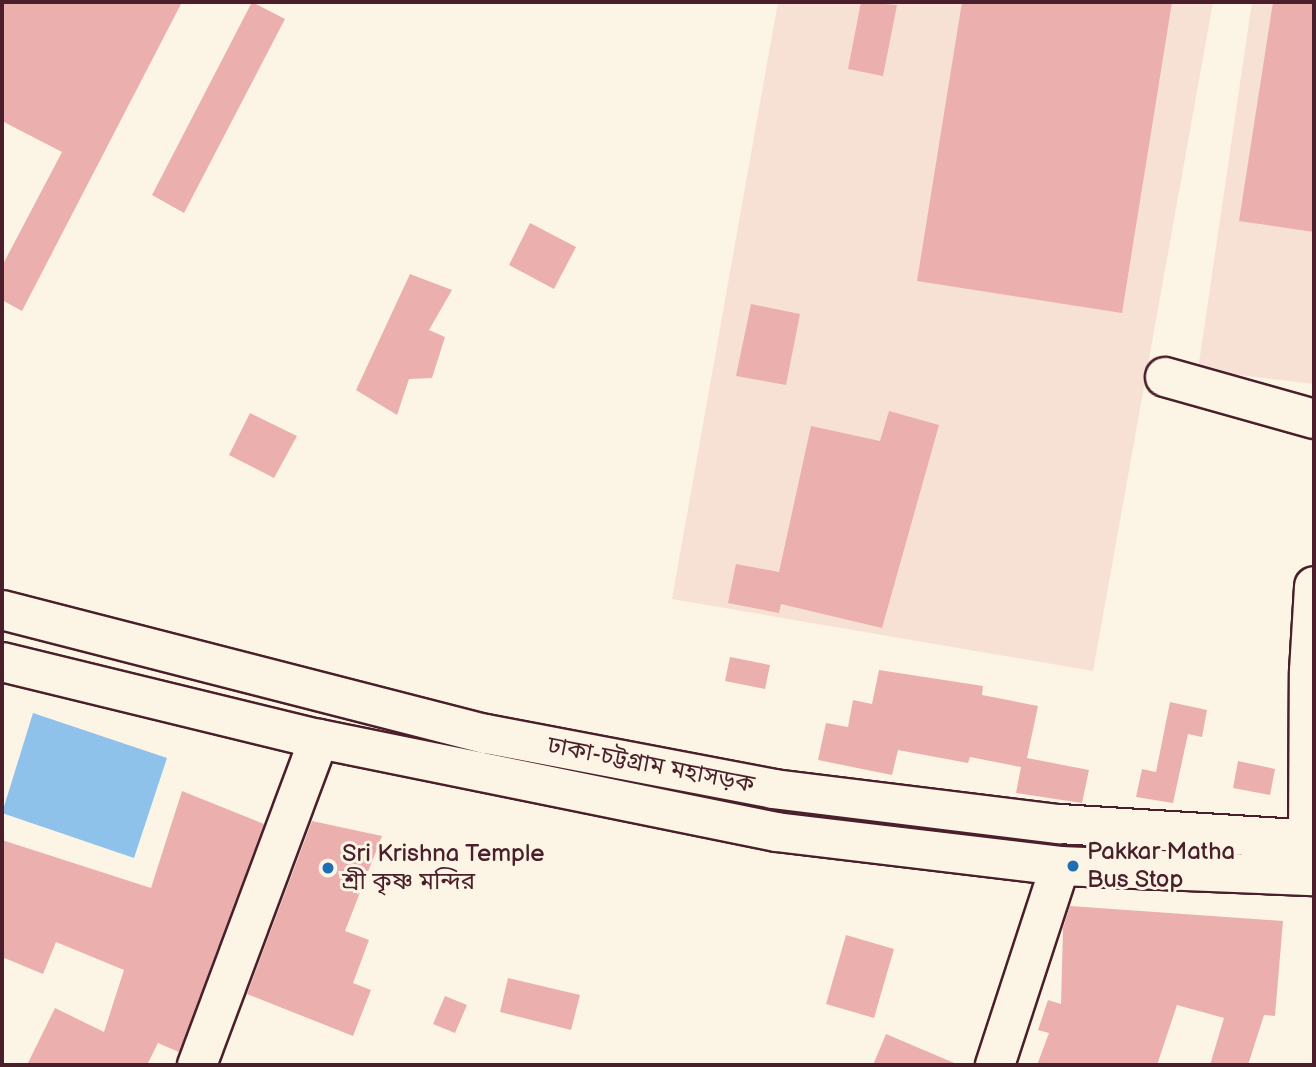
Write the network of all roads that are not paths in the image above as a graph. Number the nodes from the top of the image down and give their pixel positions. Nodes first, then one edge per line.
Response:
1 (1165, 377) dead end
2 (1314, 419) edge
3 (1314, 586) edge
4 (2, 610) edge
5 (2, 662) edge
6 (319, 739) junction
7 (1312, 852) edge
8 (1060, 866) junction
9 (197, 1065) edge
10 (995, 1065) edge

1 - 2 main road
3 - 7 main road
4 - 7 main road, ঢাকা-চট্টগ্রাম মহাসড়ক
5 - 6 main road, ঢাকা-চট্টগ্রাম মহাসড়ক
6 - 8 main road, ঢাকা-চট্টগ্রাম মহাসড়ক
6 - 9 main road
7 - 8 main road, ঢাকা-চট্টগ্রাম মহাসড়ক
8 - 10 main road

